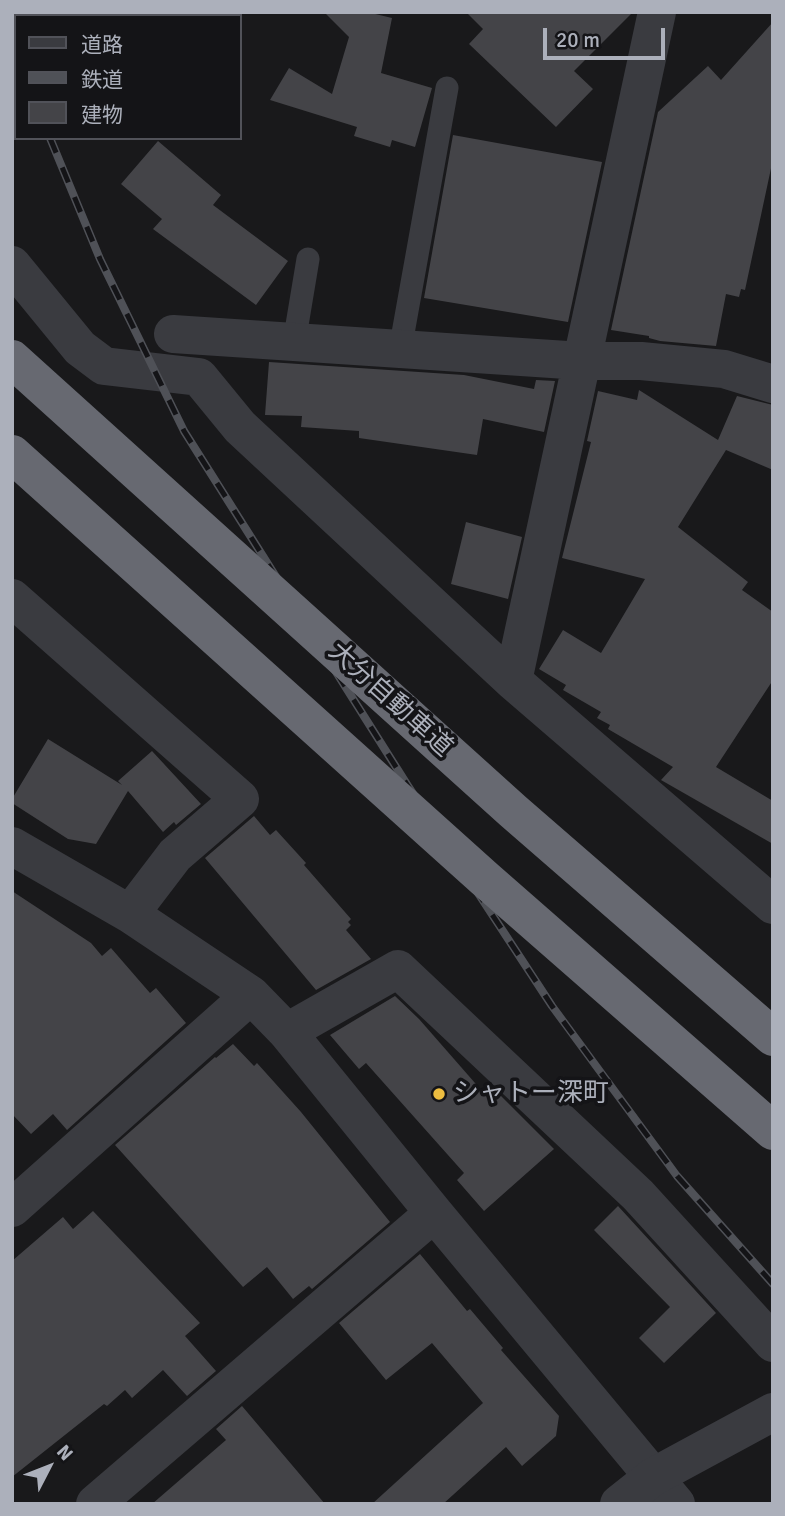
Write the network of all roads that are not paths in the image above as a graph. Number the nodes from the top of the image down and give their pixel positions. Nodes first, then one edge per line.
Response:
1 (657, 12) edge
2 (447, 88) dead end
3 (308, 258) dead end
4 (12, 265) edge
5 (173, 334) dead end
6 (294, 343) junction
7 (400, 350) junction
8 (12, 359) edge
9 (582, 361) junction
10 (773, 384) edge
11 (12, 454) edge
12 (12, 598) edge
13 (513, 681) junction
14 (12, 846) edge
15 (773, 905) edge
16 (130, 914) junction
17 (251, 995) junction
18 (287, 1031) junction
19 (773, 1037) edge
20 (773, 1131) edge
21 (16, 1198) edge
22 (434, 1213) junction
23 (773, 1343) edge
24 (773, 1412) edge
25 (664, 1491) edge
26 (95, 1504) edge
27 (618, 1504) edge

1 - 9 street
2 - 7 lane
3 - 6 lane
4 - 13 street
5 - 6 street
6 - 7 street
7 - 9 street
8 - 19 highway, 大分自動車道, bridge
9 - 10 street
9 - 13 street
11 - 20 highway, bridge
12 - 16 street
13 - 15 street
14 - 16 street
16 - 17 street
17 - 18 street
17 - 21 street
18 - 22 street
18 - 23 street
22 - 25 street
22 - 26 street
24 - 25 street
25 - 27 street

